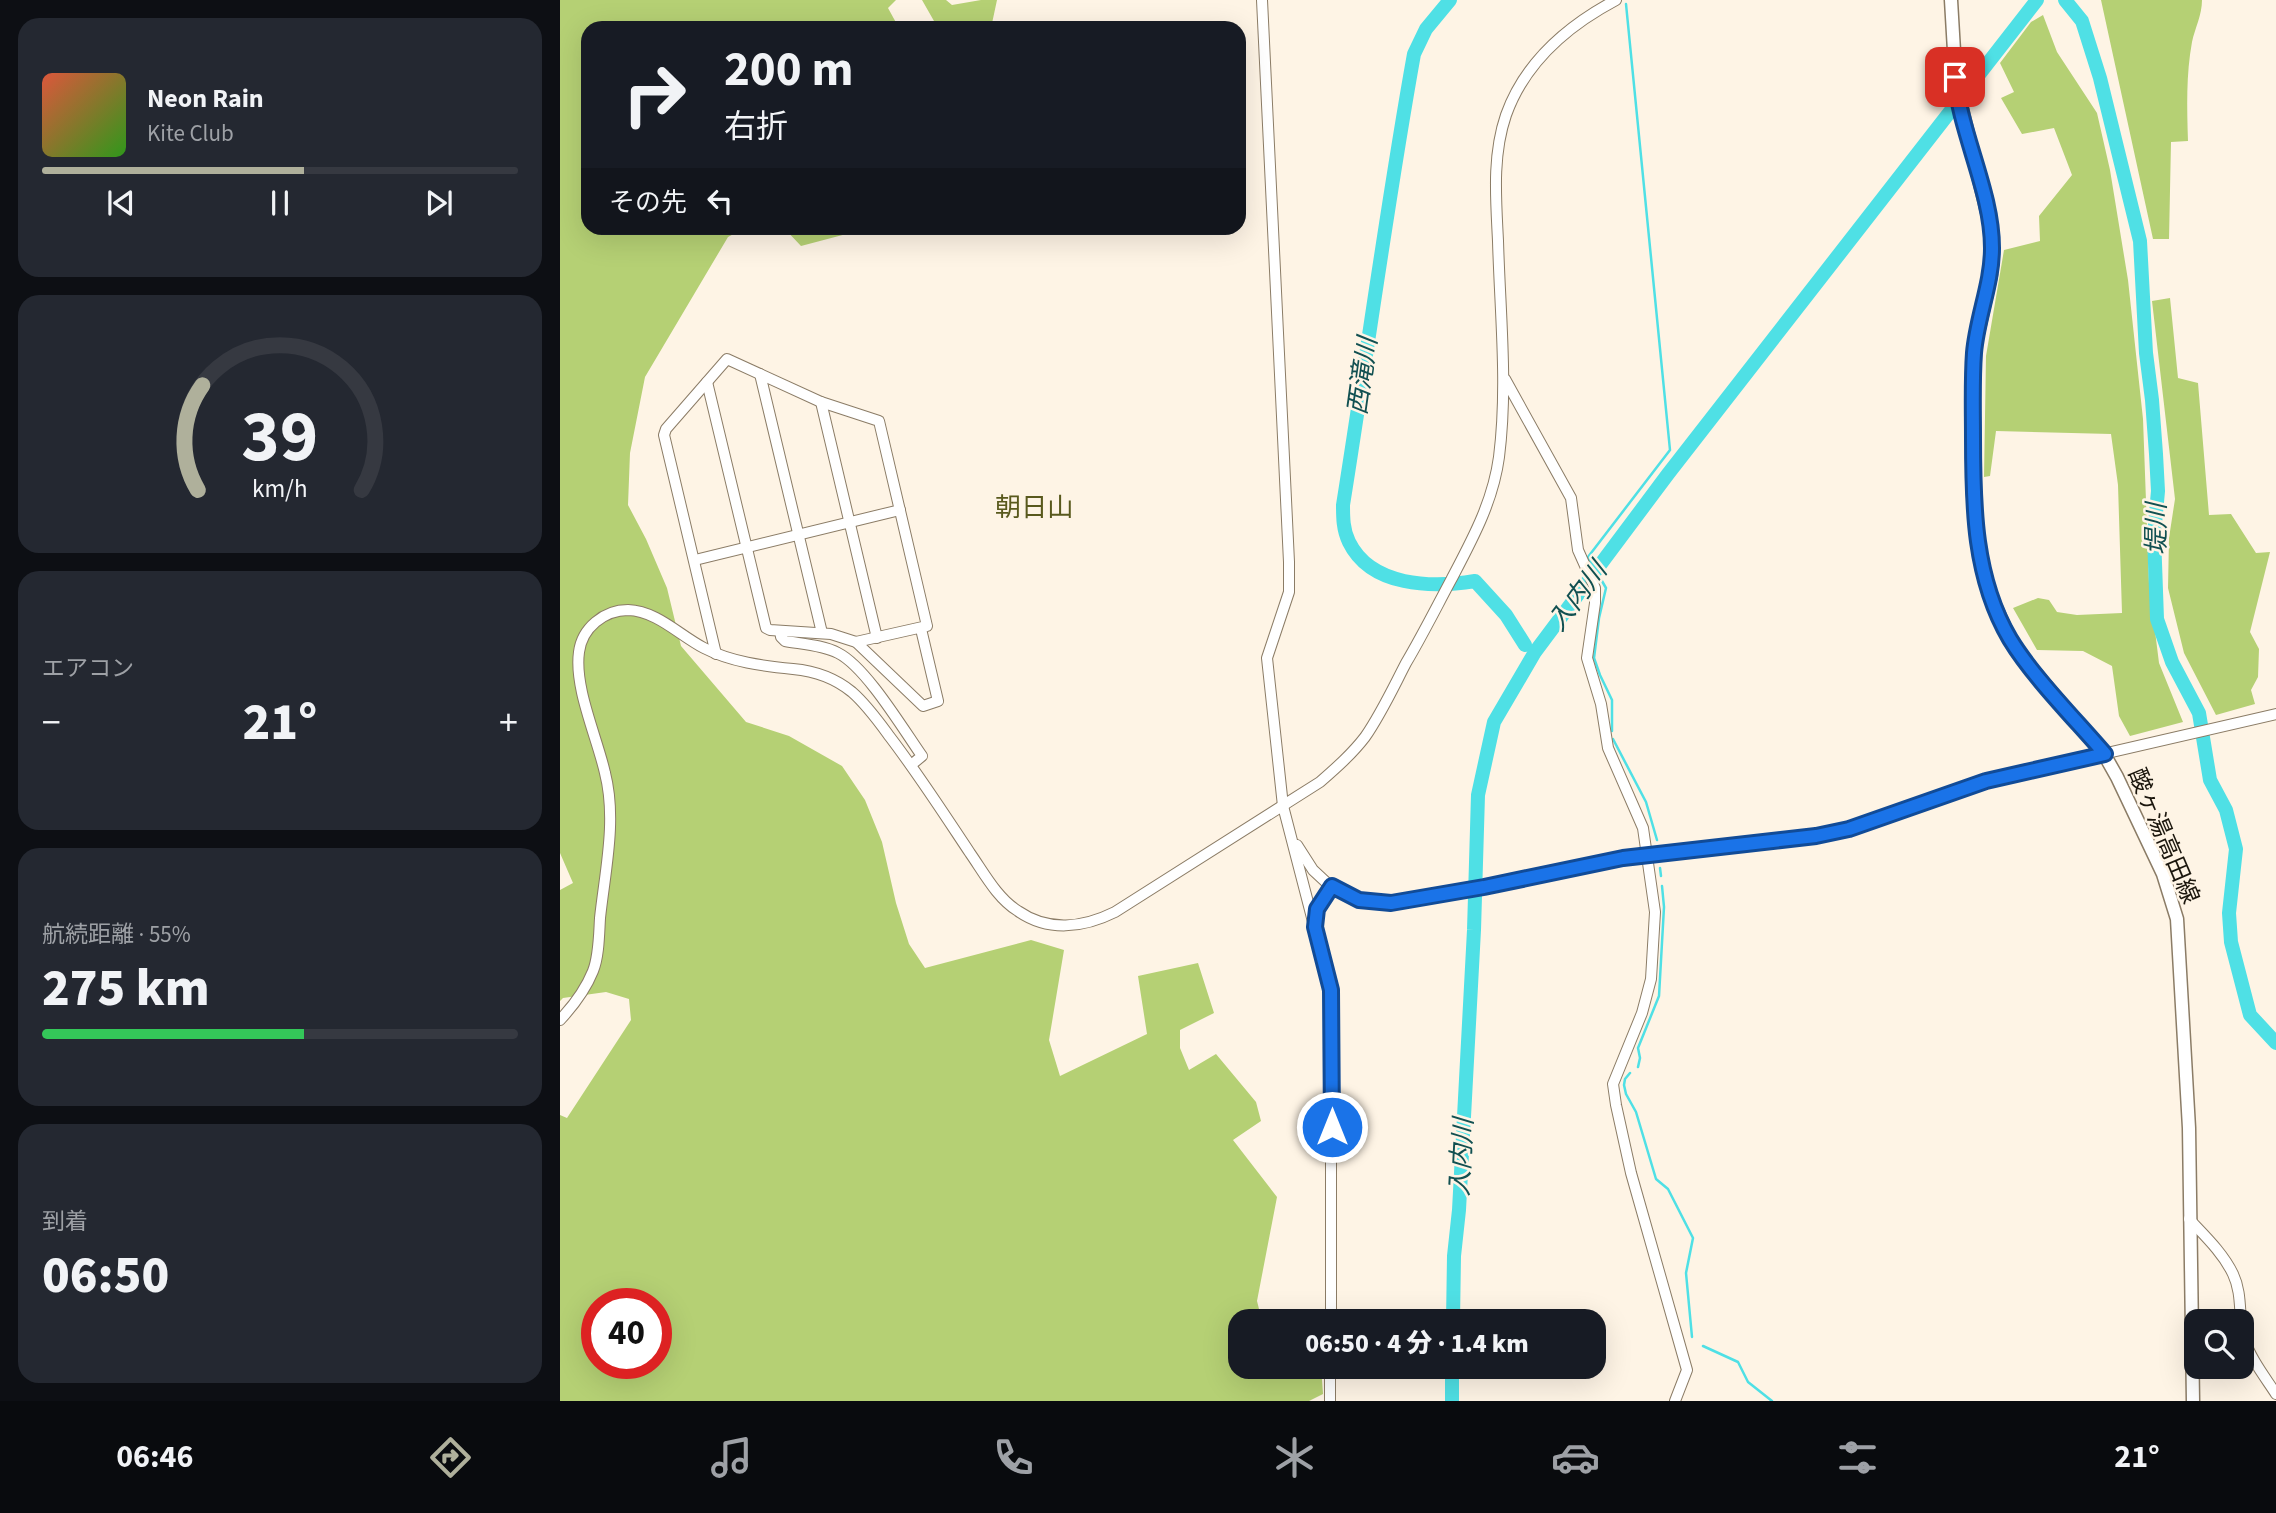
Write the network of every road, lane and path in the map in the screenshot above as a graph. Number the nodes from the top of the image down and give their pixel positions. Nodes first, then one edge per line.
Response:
1 (1262, 0) edge
2 (1616, 0) edge
3 (1951, 0) edge
4 (760, 374) junction
5 (1504, 375) junction
6 (707, 382) junction
7 (821, 402) junction
8 (900, 510) junction
9 (849, 523) junction
10 (799, 535) junction
11 (746, 548) junction
12 (695, 561) junction
13 (921, 629) junction
14 (780, 631) junction
15 (822, 633) junction
16 (877, 638) junction
17 (856, 642) junction
18 (716, 654) junction
19 (2276, 714) edge
20 (2105, 754) junction
21 (911, 765) junction
22 (1283, 806) junction
23 (1290, 832) junction
24 (1648, 855) junction
25 (1332, 886) junction
26 (1315, 927) junction
27 (560, 1020) edge
28 (2189, 1220) junction
29 (1331, 1309) edge
30 (1330, 1379) edge
31 (2276, 1394) edge
32 (1330, 1401) edge
33 (1675, 1401) edge
34 (2193, 1401) edge

1 - 22 street
2 - 5 street
3 - 20 main road, 酸ヶ湯高田線
4 - 6 street
4 - 7 street
4 - 10 street
5 - 22 street
5 - 24 street
6 - 11 street
6 - 12 street
7 - 8 street
7 - 9 street
8 - 9 street
8 - 13 street
9 - 10 street
9 - 16 street
10 - 11 street
10 - 15 street
11 - 12 street
11 - 14 street
12 - 18 street
13 - 16 street
13 - 17 street
14 - 15 street
14 - 21 street
15 - 17 street
16 - 17 street
18 - 21 street
18 - 27 street
19 - 20 street
20 - 24 street
20 - 28 main road, 酸ヶ湯高田線
21 - 22 street
22 - 23 street
23 - 25 street
23 - 26 street
24 - 25 street
24 - 33 street
25 - 26 street
26 - 29 street
28 - 31 street
28 - 34 main road, 酸ヶ湯高田線
30 - 32 street

